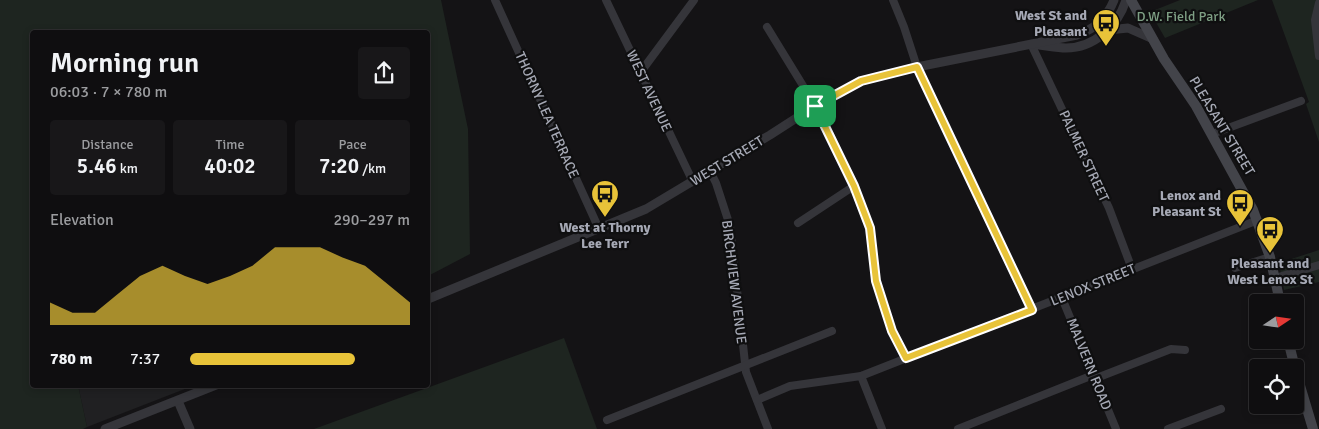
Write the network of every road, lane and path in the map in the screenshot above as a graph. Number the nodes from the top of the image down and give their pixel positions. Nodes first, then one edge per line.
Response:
1 (495, 0) edge
2 (606, 0) edge
3 (694, 0) edge
4 (893, 0) edge
5 (1114, 0) edge
6 (1126, 0) edge
7 (1131, 0) edge
8 (1319, 3) edge
9 (768, 27) dead end
10 (1108, 30) junction
11 (1153, 39) junction
12 (1031, 44) junction
13 (1319, 56) edge
14 (917, 67) junction
15 (640, 73) junction
16 (1301, 101) dead end
17 (815, 106) junction
18 (1212, 134) junction
19 (710, 171) junction
20 (692, 182) junction
21 (854, 186) junction
22 (1258, 220) junction
23 (798, 222) dead end
24 (599, 229) junction
25 (1270, 257) junction
26 (1319, 265) edge
27 (1235, 268) dead end
28 (1132, 269) junction
29 (1275, 278) junction
30 (1278, 294) edge
31 (430, 298) edge
32 (1062, 298) junction
33 (1032, 310) junction
34 (832, 331) dead end
35 (1185, 350) dead end
36 (906, 358) junction
37 (745, 365) junction
38 (861, 376) junction
39 (1093, 377) junction
40 (208, 388) edge
41 (1304, 394) edge
42 (178, 400) junction
43 (757, 400) junction
44 (1221, 409) dead end
45 (606, 420) dead end
46 (1315, 425) edge
47 (105, 429) edge
48 (190, 429) edge
49 (768, 429) edge
50 (882, 429) edge
51 (958, 429) edge
52 (1116, 429) edge
53 (1168, 429) edge

1 - 24 street, THORNY LEA TERRACE
2 - 15 street, WEST AVENUE
3 - 15 street
4 - 14 street
5 - 12 street, WEST STREET
6 - 10 street, WEST STREET
7 - 11 main road, PLEASANT STREET
8 - 13 street
9 - 17 street
10 - 11 street
10 - 12 street, WEST STREET
11 - 18 main road, PLEASANT STREET
12 - 14 street, WEST STREET
12 - 28 street, PALMER STREET
14 - 17 street, WEST STREET
14 - 33 street
15 - 20 street, WEST AVENUE
16 - 18 street
17 - 19 street, WEST STREET
17 - 21 street
18 - 22 main road, PLEASANT STREET
19 - 20 street, WEST STREET
19 - 37 street, BIRCHVIEW AVENUE
20 - 24 street, WEST STREET
21 - 23 street
21 - 36 street
22 - 25 main road, PLEASANT STREET
22 - 28 street, LENOX STREET
24 - 31 street, WEST STREET
25 - 27 street
25 - 29 main road, PLEASANT STREET
26 - 29 street
28 - 32 street, LENOX STREET
29 - 30 main road, PLEASANT STREET
32 - 33 street, LENOX STREET
32 - 39 street, MALVERN ROAD
33 - 36 street, LENOX STREET
34 - 37 street
35 - 39 street
36 - 38 street, LENOX STREET
37 - 43 street, BIRCHVIEW AVENUE
37 - 45 street
38 - 43 street, LENOX STREET
38 - 50 street
39 - 51 street
39 - 52 street, MALVERN ROAD
40 - 42 street
41 - 46 main road
42 - 47 street
42 - 48 street
43 - 49 street, BIRCHVIEW AVENUE
44 - 53 street

